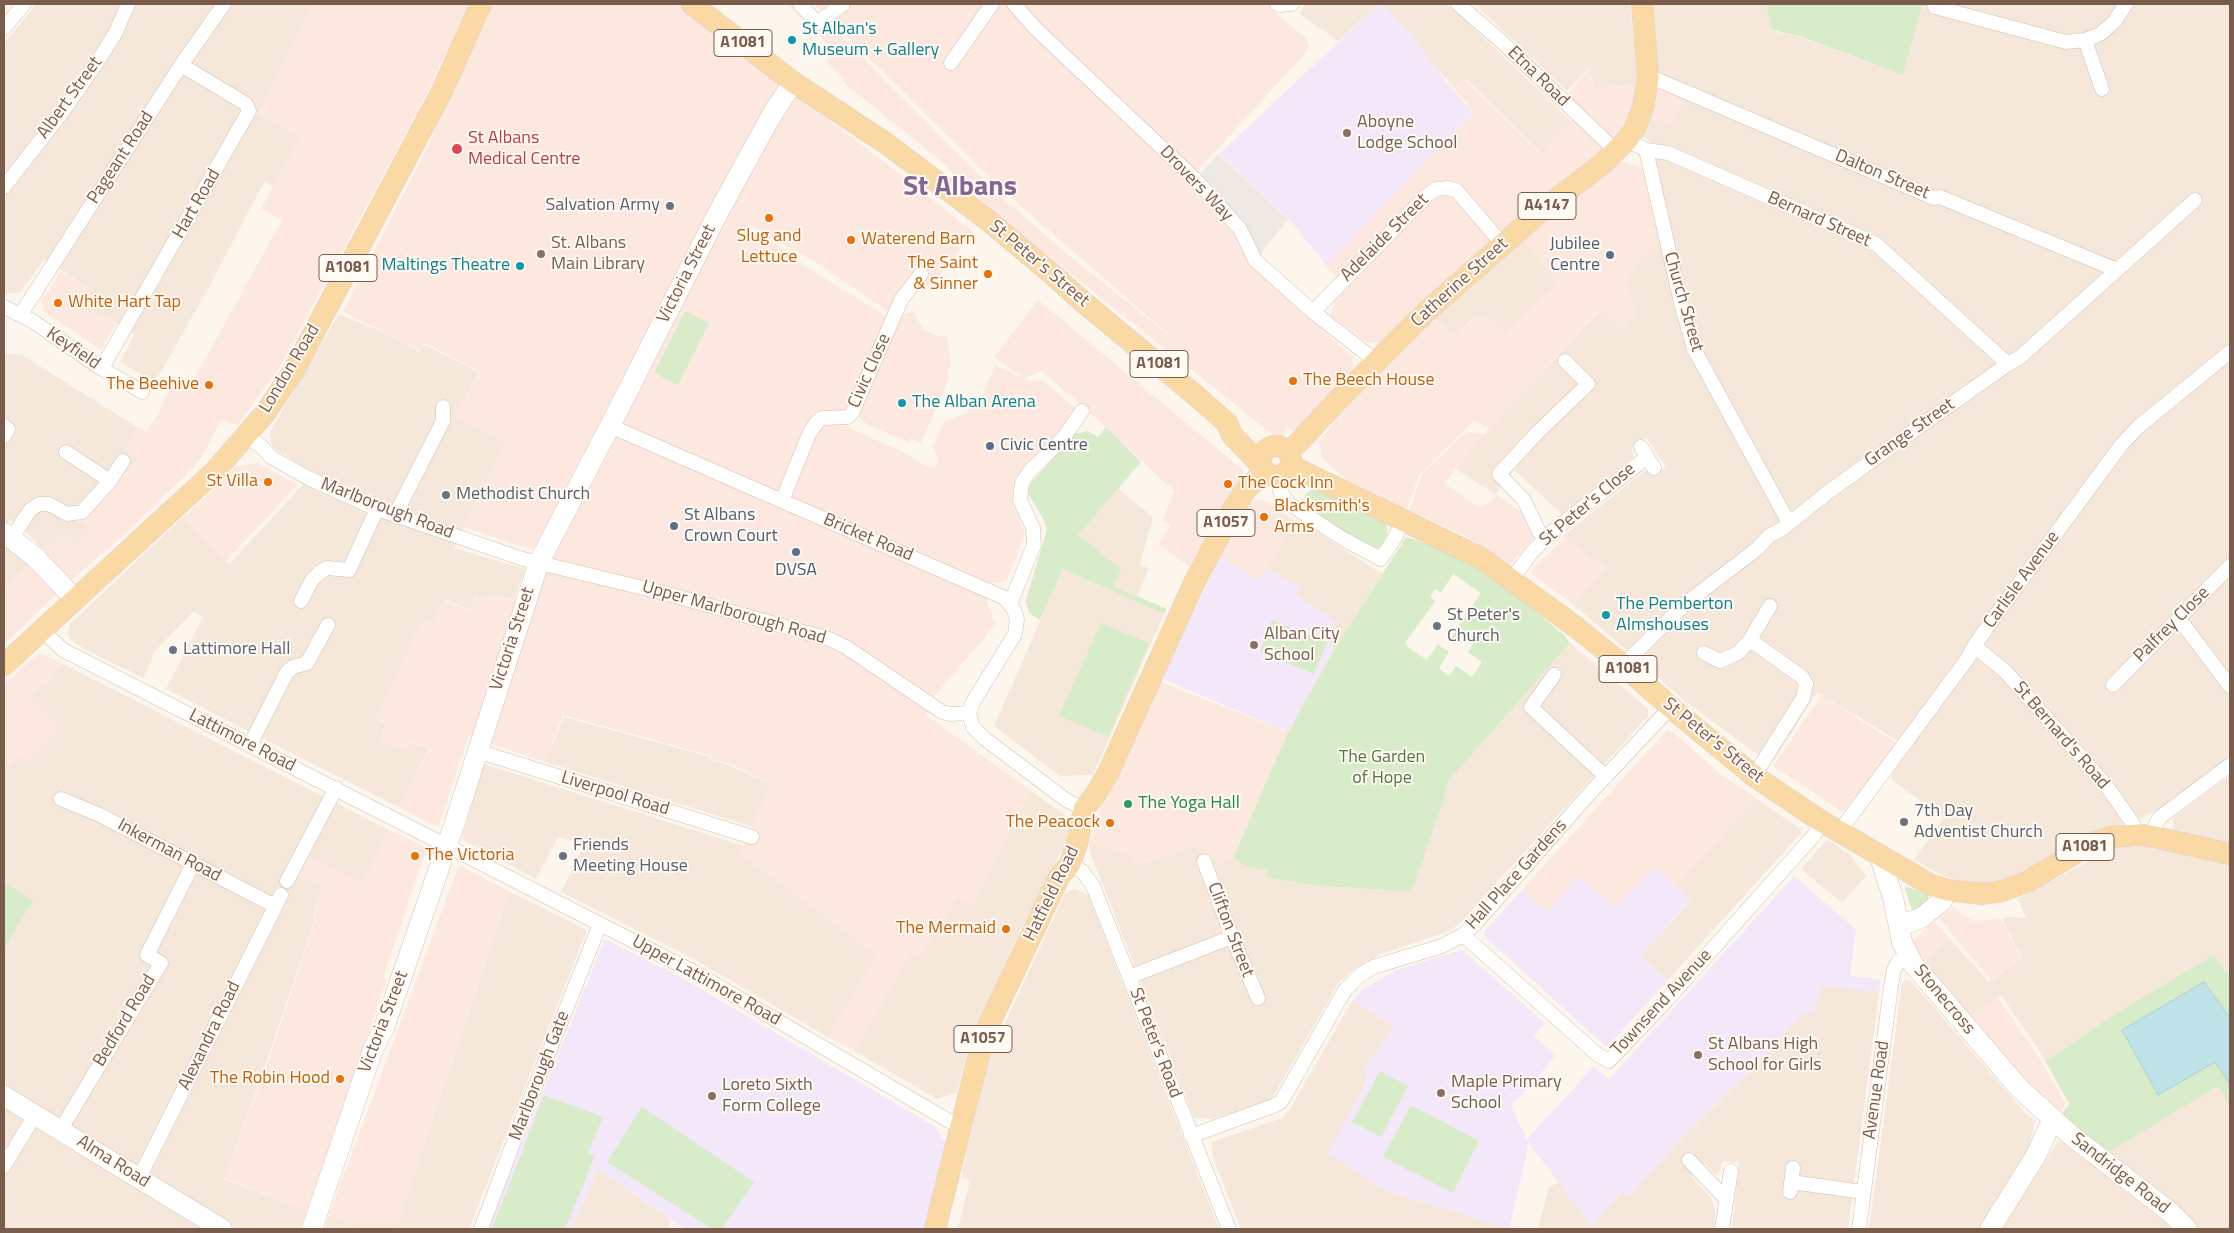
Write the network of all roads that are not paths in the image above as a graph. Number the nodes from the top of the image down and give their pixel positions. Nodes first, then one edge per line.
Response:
1 (24, 4) edge
2 (128, 4) edge
3 (224, 4) edge
4 (481, 4) edge
5 (692, 4) edge
6 (800, 4) edge
7 (843, 4) edge
8 (992, 4) edge
9 (1014, 4) edge
10 (1458, 4) edge
11 (1642, 4) edge
12 (2126, 4) edge
13 (1935, 7) dead end
14 (4, 26) edge
15 (2085, 40) junction
16 (951, 63) dead end
17 (181, 65) junction
18 (1648, 78) junction
19 (793, 82) junction
20 (2102, 88) dead end
21 (1622, 146) junction
22 (1646, 150) junction
23 (4, 187) edge
24 (2195, 200) dead end
25 (1502, 245) junction
26 (2117, 270) junction
27 (921, 274) dead end
28 (4, 307) edge
29 (1313, 312) junction
30 (20, 314) junction
31 (2230, 352) edge
32 (1376, 361) junction
33 (1565, 361) dead end
34 (2008, 364) junction
35 (102, 368) junction
36 (142, 392) dead end
37 (443, 408) dead end
38 (1082, 411) dead end
39 (4, 426) edge
40 (610, 426) junction
41 (4, 436) edge
42 (245, 437) junction
43 (66, 452) dead end
44 (1648, 457) dead end
45 (123, 461) dead end
46 (1276, 462) junction
47 (110, 481) junction
48 (782, 500) junction
49 (378, 509) junction
50 (394, 515) junction
51 (1402, 520) junction
52 (1789, 523) junction
53 (8, 536) edge
54 (1545, 539) junction
55 (539, 562) junction
56 (2230, 566) edge
57 (1512, 579) junction
58 (74, 598) junction
59 (301, 601) dead end
60 (1010, 604) junction
61 (1770, 606) dead end
62 (2179, 619) junction
63 (328, 625) dead end
64 (42, 630) junction
65 (1750, 640) junction
66 (1974, 646) junction
67 (1704, 653) dead end
68 (4, 664) edge
69 (1623, 665) junction
70 (1554, 675) dead end
71 (2113, 685) dead end
72 (2230, 686) edge
73 (1671, 707) junction
74 (969, 713) junction
75 (250, 745) junction
76 (477, 751) junction
77 (2230, 765) edge
78 (1754, 776) junction
79 (1606, 778) junction
80 (336, 788) junction
81 (60, 799) dead end
82 (1084, 809) junction
83 (1830, 827) junction
84 (2144, 836) junction
85 (752, 837) dead end
86 (446, 846) junction
87 (2230, 854) edge
88 (1880, 856) junction
89 (1204, 861) dead end
90 (193, 864) junction
91 (1070, 864) junction
92 (288, 881) dead end
93 (1947, 890) junction
94 (278, 901) joint
95 (600, 924) junction
96 (1899, 926) junction
97 (1463, 935) junction
98 (1232, 937) junction
99 (1907, 956) junction
100 (1129, 977) junction
101 (1258, 998) dead end
102 (4, 1096) edge
103 (35, 1115) junction
104 (2053, 1119) junction
105 (961, 1125) junction
106 (61, 1129) junction
107 (1191, 1136) junction
108 (1690, 1160) dead end
109 (4, 1166) edge
110 (1793, 1168) dead end
111 (1731, 1171) dead end
112 (139, 1178) junction
113 (1863, 1192) junction
114 (1726, 1199) junction
115 (222, 1229) edge
116 (312, 1229) edge
117 (481, 1229) edge
118 (935, 1229) edge
119 (1229, 1229) edge
120 (1722, 1229) edge
121 (1858, 1229) edge
122 (1990, 1229) edge
123 (2187, 1229) edge

1 - 14 street
2 - 23 street, Albert Street
3 - 17 street, Pageant Road
4 - 42 main road, London Road / A1081
5 - 19 main road, A1081
6 - 7 street
8 - 16 street
9 - 29 street, Drovers Way
10 - 21 street, Etna Road
11 - 18 main road, Catherine Street / A4147
12 - 15 street
13 - 15 street
15 - 20 street
17 - 30 street, Pageant Road
17 - 35 street, Hart Road
18 - 21 main road, Catherine Street / A4147
18 - 26 street, Dalton Street
19 - 40 main road, Victoria Street
19 - 46 main road, St Peter's Street / A1081
21 - 22 street, Bernard Street
21 - 25 main road, Catherine Street / A4147
22 - 34 street, Bernard Street
22 - 52 street, Church Street
24 - 26 street, Grange Street
25 - 29 street, Adelaide Street
25 - 32 main road, Catherine Street / A4147
26 - 34 street, Grange Street
27 - 48 street, Civic Close
28 - 30 street, Keyfield
29 - 32 street, Drovers Way
30 - 35 street, Keyfield
31 - 66 street, Carlisle Avenue
32 - 46 main road, Catherine Street / A4147
33 - 54 street
34 - 52 street, Grange Street
35 - 36 street, Keyfield
37 - 50 street
38 - 60 street
39 - 41 street
40 - 48 street, Bricket Road
40 - 55 main road, Victoria Street
42 - 49 street, Marlborough Road
42 - 58 main road, London Road / A1081
43 - 47 street
44 - 54 street, St Peter's Close
45 - 47 street
46 - 51 main road, St Peter's Street / A1081
46 - 51 street
46 - 82 main road, Hatfield Road / A1057
47 - 53 street
48 - 60 street, Bricket Road
49 - 50 street, Marlborough Road
49 - 59 street
50 - 55 street, Marlborough Road
51 - 57 main road, St Peter's Street / A1081
52 - 69 street, Grange Street
53 - 58 main road
54 - 57 street, St Peter's Close
55 - 74 street, Upper Marlborough Road
55 - 76 main road, Victoria Street
56 - 62 street, Palfrey Close
57 - 69 main road, St Peter's Street / A1081
58 - 64 main road, London Road / A1081
60 - 74 street
61 - 65 street
62 - 71 street, Palfrey Close
62 - 72 street
63 - 75 street
64 - 68 main road, London Road / A1081
64 - 75 street, Lattimore Road
65 - 67 street
65 - 78 street
66 - 83 street, Carlisle Avenue
66 - 84 street, St Bernard's Road
69 - 73 main road, St Peter's Street / A1081
70 - 79 street
73 - 78 main road, St Peter's Street / A1081
73 - 79 street, Hall Place Gardens
74 - 82 street
75 - 80 street, Lattimore Road
76 - 85 street, Liverpool Road
76 - 86 main road, Victoria Street
77 - 84 street
78 - 83 main road, St Peter's Street / A1081
79 - 97 street, Hall Place Gardens
80 - 86 street, Lattimore Road
80 - 92 street
81 - 90 street, Inkerman Road
82 - 91 main road, Hatfield Road / A1057
83 - 88 main road, St Peter's Street / A1081
83 - 97 street, Townsend Avenue
84 - 87 main road, A1081
84 - 93 main road, A1081
86 - 95 street, Upper Lattimore Road
86 - 116 main road, Victoria Street
88 - 93 main road, A1081
88 - 96 main road, Stonecross
89 - 98 street, Clifton Street
90 - 94 street, Inkerman Road
90 - 106 street, Bedford Road
91 - 100 street, St Peter's Road
91 - 105 main road, Hatfield Road / A1057
93 - 96 main road
94 - 112 street, Alexandra Road
95 - 105 street, Upper Lattimore Road
95 - 117 street, Marlborough Gate
96 - 99 main road, Stonecross
97 - 107 street, Hall Place Gardens
98 - 100 street
98 - 101 street, Clifton Street
99 - 104 main road, Stonecross
99 - 113 street, Avenue Road
100 - 107 street, St Peter's Road
102 - 103 main road, Alma Road
103 - 106 main road, Alma Road
103 - 109 street
104 - 122 main road
104 - 123 main road, Sandridge Road
105 - 118 main road, Hatfield Road / A1057
106 - 112 main road, Alma Road
107 - 119 street, St Peter's Road
108 - 114 street
110 - 113 street
111 - 114 street
112 - 115 main road, Alma Road
113 - 121 street, Avenue Road
114 - 120 street

